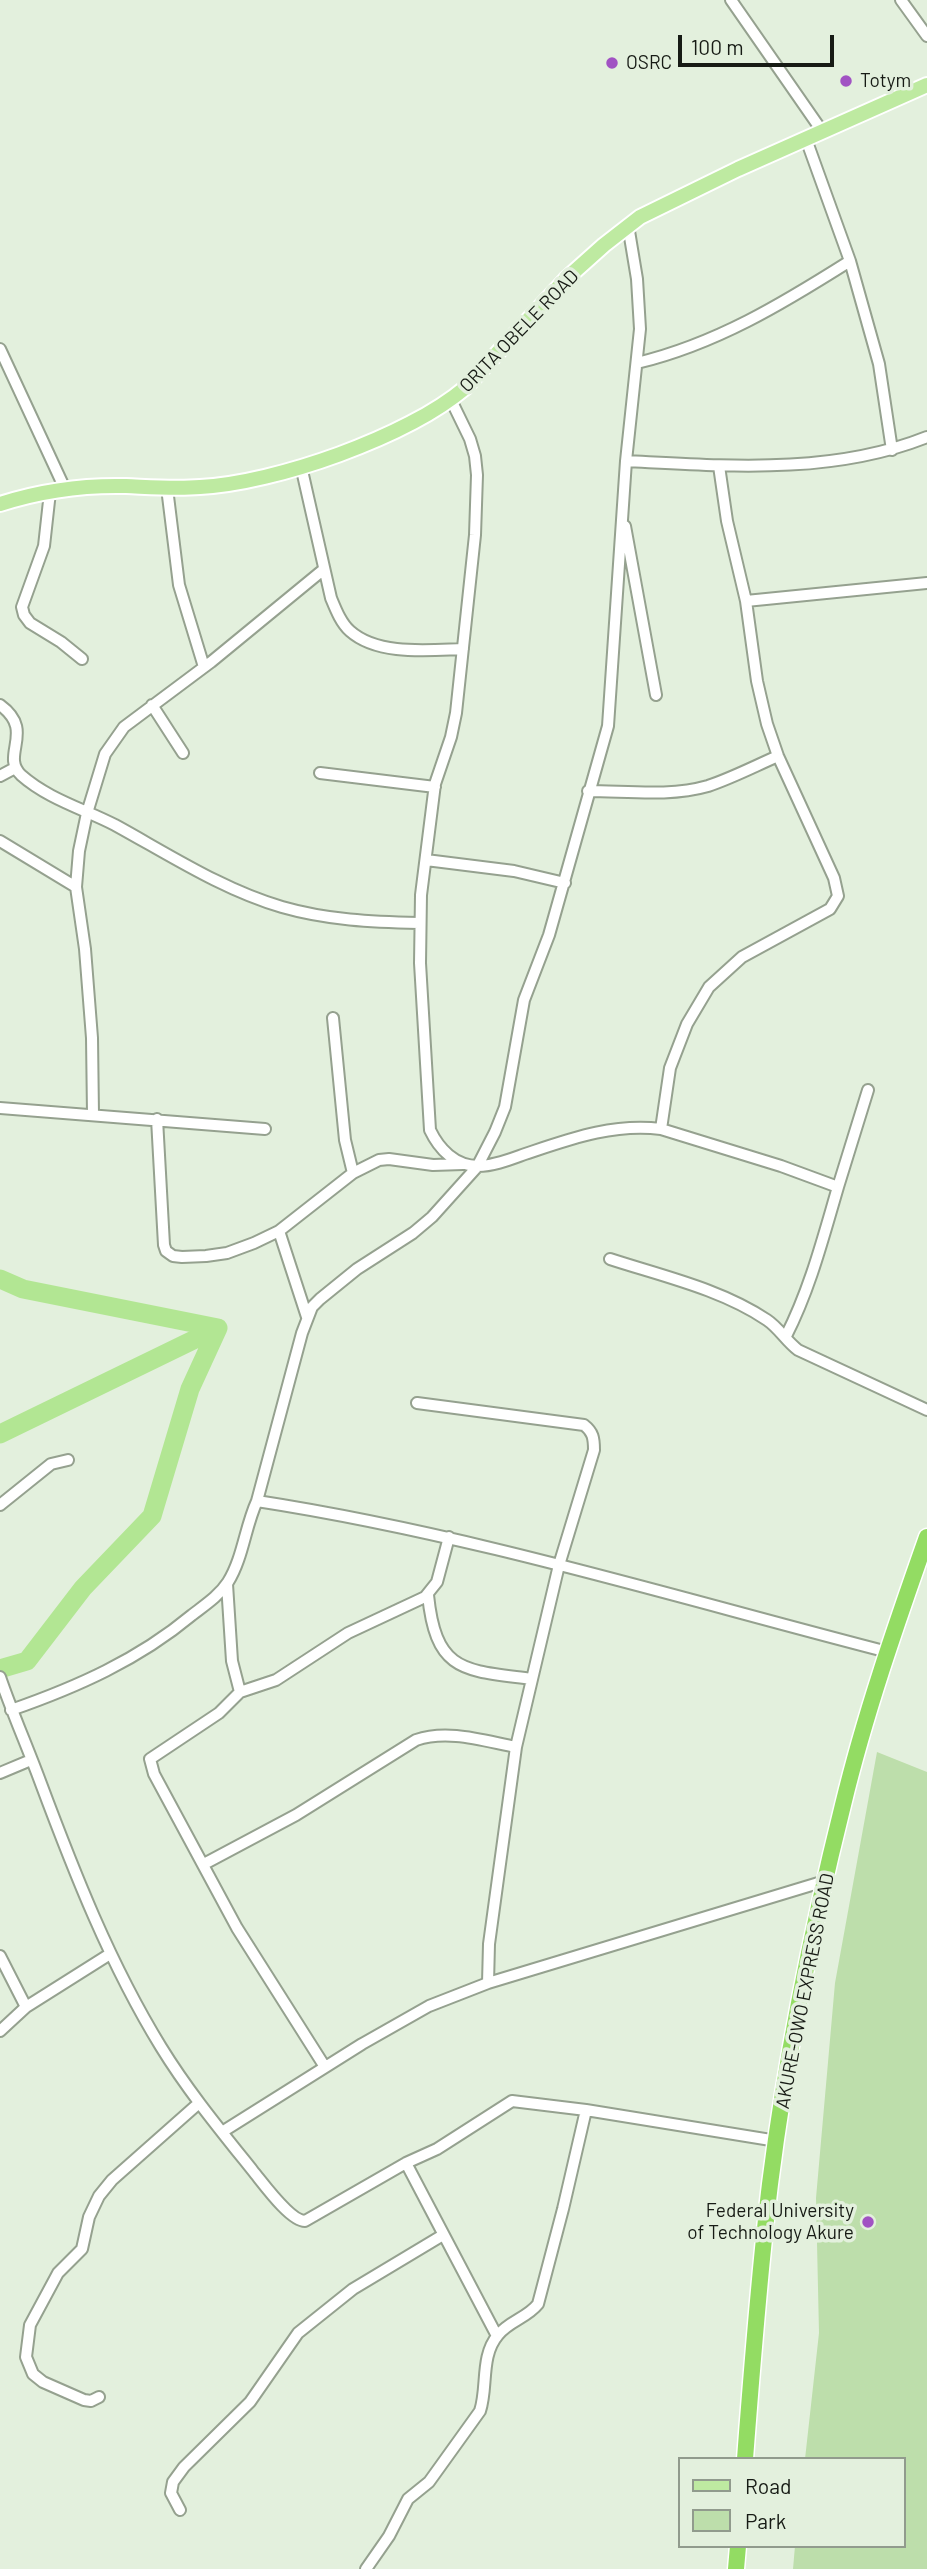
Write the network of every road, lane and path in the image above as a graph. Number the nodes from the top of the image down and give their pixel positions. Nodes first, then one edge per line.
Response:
1 (731, 0) edge
2 (901, 0) edge
3 (927, 36) edge
4 (927, 85) edge
5 (822, 131) junction
6 (806, 139) junction
7 (628, 225) junction
8 (850, 261) junction
9 (0, 349) edge
10 (637, 363) junction
11 (451, 400) junction
12 (927, 437) edge
13 (892, 450) junction
14 (626, 461) junction
15 (301, 466) junction
16 (719, 466) junction
17 (167, 488) junction
18 (65, 489) junction
19 (50, 492) junction
20 (0, 504) edge
21 (623, 513) junction
22 (323, 570) junction
23 (927, 583) edge
24 (746, 601) junction
25 (463, 649) junction
26 (82, 660) dead end
27 (204, 667) junction
28 (656, 695) dead end
29 (0, 705) edge
30 (152, 705) junction
31 (183, 753) dead end
32 (778, 756) junction
33 (15, 768) junction
34 (320, 773) dead end
35 (0, 776) edge
36 (435, 787) junction
37 (588, 791) junction
38 (87, 813) junction
39 (0, 841) edge
40 (426, 860) junction
41 (565, 883) junction
42 (76, 887) junction
43 (419, 923) junction
44 (333, 1018) dead end
45 (868, 1090) dead end
46 (0, 1108) edge
47 (93, 1114) junction
48 (157, 1119) junction
49 (265, 1129) dead end
50 (661, 1129) junction
51 (465, 1164) junction
52 (477, 1167) junction
53 (353, 1173) junction
54 (838, 1187) junction
55 (279, 1231) junction
56 (610, 1259) dead end
57 (307, 1317) junction
58 (786, 1336) junction
59 (417, 1403) dead end
60 (927, 1410) edge
61 (68, 1460) dead end
62 (257, 1501) junction
63 (0, 1505) edge
64 (450, 1537) junction
65 (927, 1537) edge
66 (559, 1565) junction
67 (922, 1567) edge
68 (227, 1584) junction
69 (428, 1595) junction
70 (888, 1652) junction
71 (0, 1677) edge
72 (531, 1679) junction
73 (240, 1692) junction
74 (11, 1710) junction
75 (516, 1747) junction
76 (31, 1760) junction
77 (0, 1773) edge
78 (204, 1864) junction
79 (825, 1881) junction
80 (110, 1954) junction
81 (0, 1956) edge
82 (488, 1983) junction
83 (26, 2007) junction
84 (0, 2031) edge
85 (325, 2067) junction
86 (199, 2103) junction
87 (586, 2110) junction
88 (222, 2132) junction
89 (777, 2141) junction
90 (406, 2163) junction
91 (443, 2235) junction
92 (497, 2336) junction
93 (99, 2397) dead end
94 (745, 2457) edge
95 (180, 2510) dead end
96 (738, 2548) edge
97 (366, 2569) edge
98 (736, 2569) edge

1 - 5 street
2 - 3 street
4 - 5 main road, ORITA OBELE ROAD
5 - 6 main road, ORITA OBELE ROAD
6 - 7 main road, ORITA OBELE ROAD
6 - 8 street
7 - 10 street
7 - 11 main road, ORITA OBELE ROAD
8 - 10 street
8 - 13 street
9 - 18 street
10 - 14 street
11 - 15 main road, ORITA OBELE ROAD
11 - 25 street
12 - 13 street
13 - 16 street
14 - 16 street
14 - 21 street
15 - 17 main road, ORITA OBELE ROAD
15 - 22 street
16 - 24 street
17 - 18 main road, ORITA OBELE ROAD
17 - 27 street
18 - 19 main road, ORITA OBELE ROAD
19 - 20 main road, ORITA OBELE ROAD
19 - 26 street
21 - 28 street
21 - 37 street
22 - 25 street
22 - 27 street
23 - 24 street
24 - 32 street
25 - 36 street
27 - 30 street
29 - 33 street
30 - 31 street
30 - 38 street
32 - 37 street
32 - 50 street
33 - 35 street
33 - 38 street
34 - 36 street
36 - 40 street
37 - 41 street
38 - 42 street
38 - 43 street
39 - 42 street
40 - 41 street
40 - 43 street
41 - 52 street
42 - 47 street
43 - 51 street
44 - 53 street
45 - 54 street
46 - 47 street
47 - 48 street
48 - 49 street
48 - 55 street
50 - 52 street
50 - 54 street
51 - 52 street
51 - 53 street
52 - 57 street
53 - 55 street
54 - 58 street
55 - 57 street
56 - 58 street
57 - 62 street
58 - 60 street
59 - 66 street
61 - 63 street
62 - 64 street
62 - 68 street
64 - 66 street
64 - 69 street
65 - 67 highway, AKURE-OWO EXPRESS ROAD
66 - 70 street
66 - 72 street
67 - 70 highway, AKURE-OWO EXPRESS ROAD
68 - 73 street
68 - 74 street
69 - 72 street
69 - 73 street
70 - 79 highway, AKURE-OWO EXPRESS ROAD
71 - 74 street
72 - 75 street
73 - 78 street
74 - 76 street
75 - 78 street
75 - 82 street
76 - 77 street
76 - 80 street
78 - 85 street
79 - 82 street
79 - 89 highway, AKURE-OWO EXPRESS ROAD
80 - 83 street
80 - 86 street
81 - 83 street
82 - 85 street
83 - 84 street
85 - 88 street
86 - 88 street
86 - 93 street
87 - 89 street
87 - 90 street
87 - 92 street
88 - 90 street
89 - 94 highway, AKURE-OWO EXPRESS ROAD
90 - 91 street
91 - 92 street
91 - 95 street
92 - 97 street
96 - 98 highway

